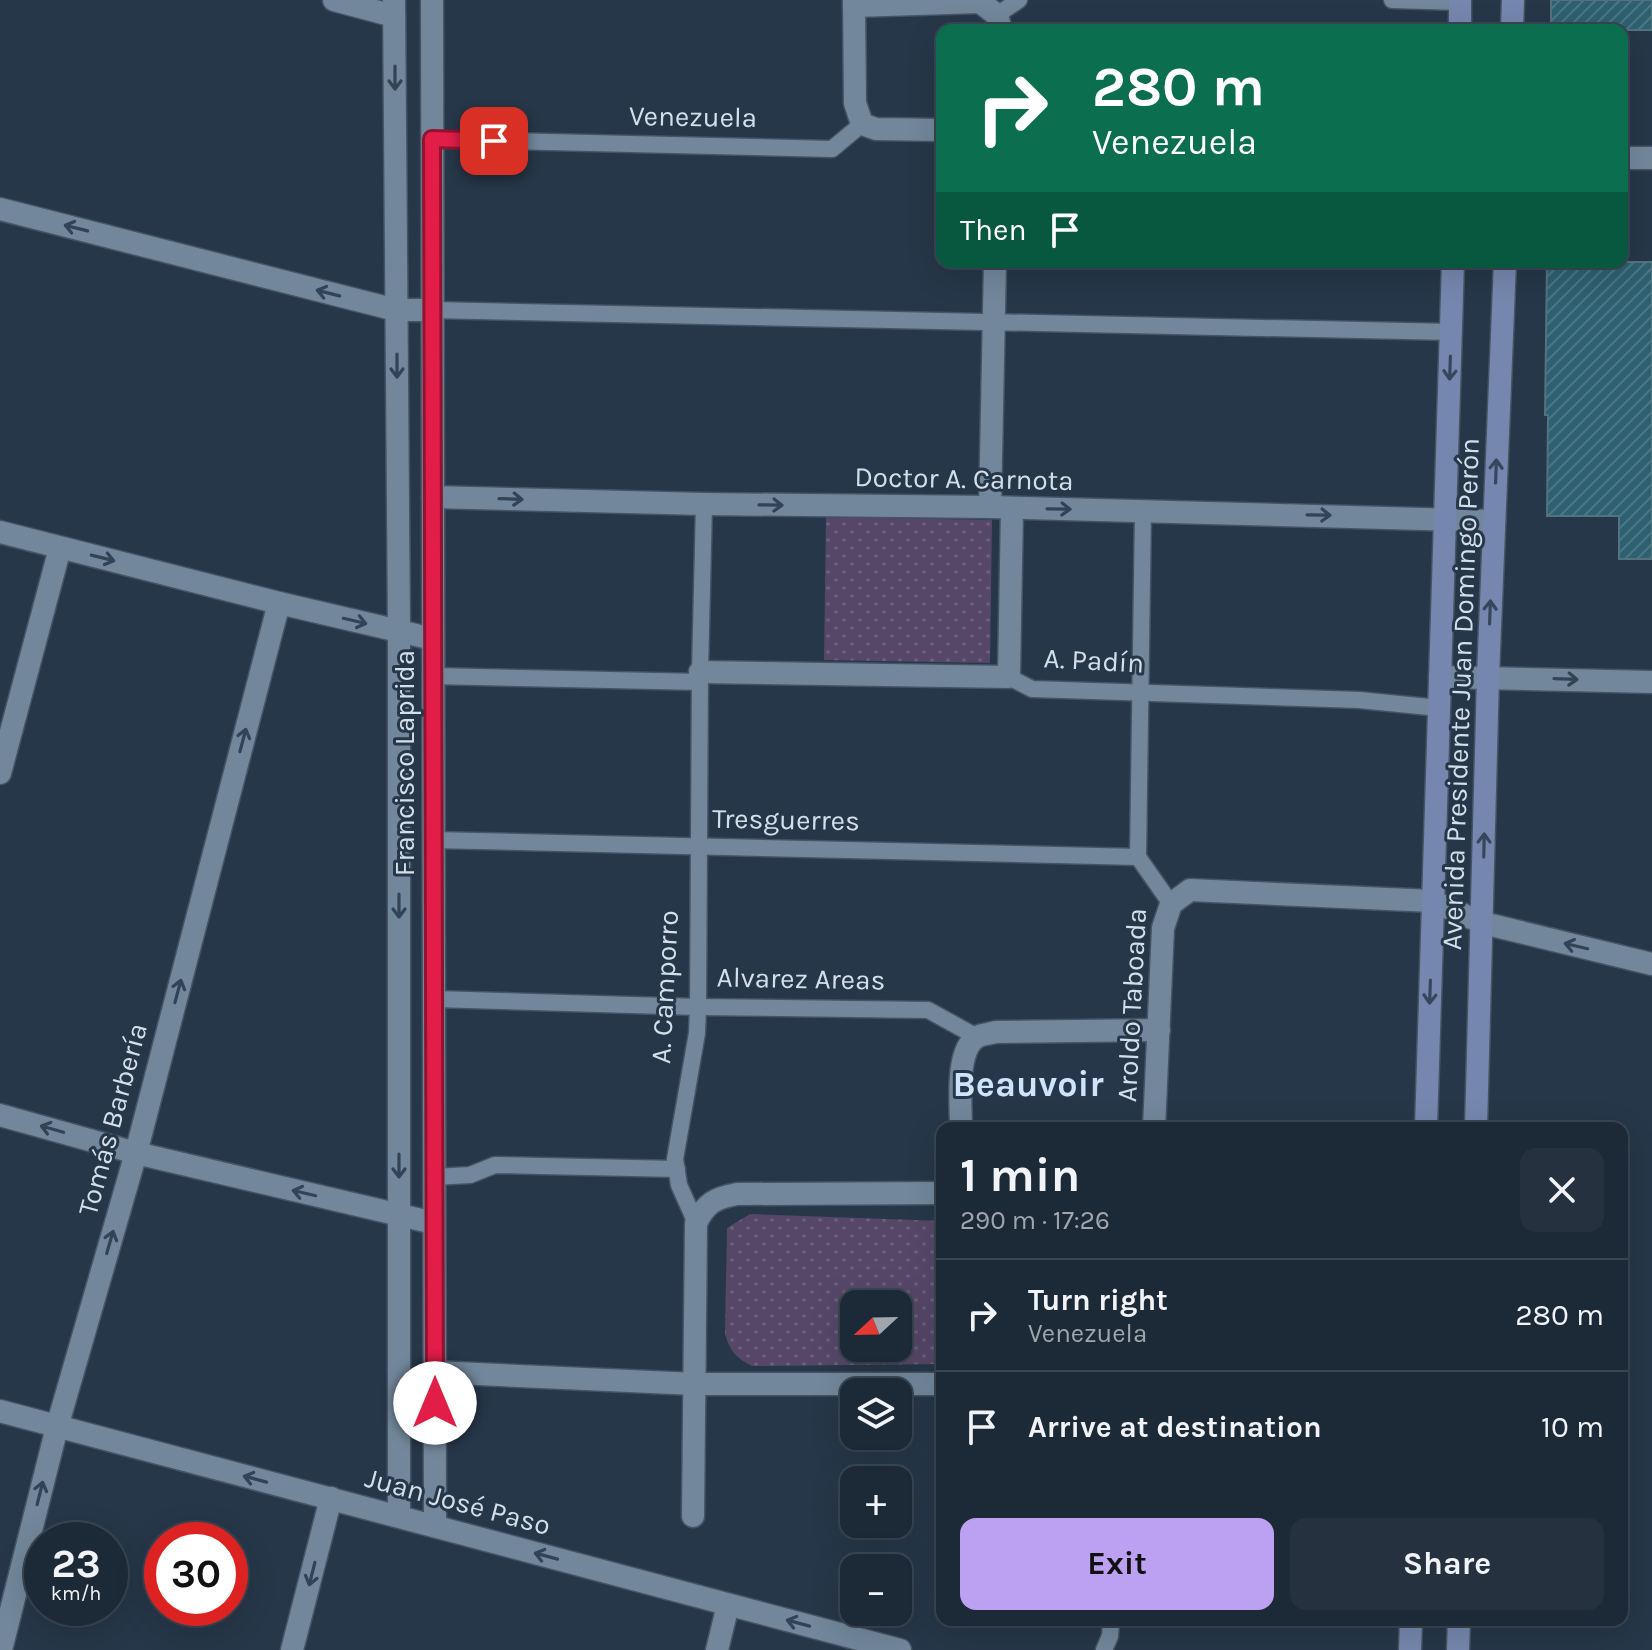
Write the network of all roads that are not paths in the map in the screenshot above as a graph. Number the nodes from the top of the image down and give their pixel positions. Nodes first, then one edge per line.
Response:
1 (334, 0) edge
2 (432, 0) edge
3 (1019, 0) edge
4 (1392, 0) edge
5 (1513, 0) edge
6 (1460, 1) edge
7 (850, 2) edge
8 (394, 8) edge
9 (999, 22) edge
10 (1460, 24) edge
11 (1512, 24) edge
12 (862, 124) junction
13 (936, 130) edge
14 (432, 139) junction
15 (1628, 158) edge
16 (1652, 158) edge
17 (0, 209) edge
18 (995, 268) edge
19 (1453, 268) edge
20 (1505, 268) edge
21 (396, 310) junction
22 (432, 310) junction
23 (994, 323) junction
24 (1451, 332) junction
25 (433, 497) junction
26 (704, 504) junction
27 (1001, 508) junction
28 (1143, 511) junction
29 (1446, 518) junction
30 (1494, 521) junction
31 (0, 532) edge
32 (60, 548) junction
33 (279, 603) junction
34 (399, 631) junction
35 (433, 639) junction
36 (433, 676) junction
37 (1488, 676) junction
38 (700, 677) junction
39 (1009, 677) junction
40 (1440, 677) junction
41 (1652, 682) edge
42 (1140, 693) junction
43 (1439, 708) junction
44 (0, 773) edge
45 (434, 840) junction
46 (699, 847) junction
47 (1138, 857) junction
48 (1432, 901) junction
49 (1171, 904) junction
50 (1483, 923) junction
51 (1652, 964) edge
52 (435, 999) junction
53 (698, 1007) junction
54 (1159, 1030) junction
55 (977, 1037) junction
56 (0, 1115) edge
57 (961, 1122) edge
58 (1154, 1122) edge
59 (1426, 1122) edge
60 (1476, 1122) edge
61 (136, 1153) junction
62 (677, 1169) junction
63 (434, 1177) junction
64 (936, 1193) edge
65 (398, 1215) junction
66 (434, 1223) junction
67 (696, 1223) junction
68 (434, 1372) junction
69 (695, 1384) junction
70 (936, 1384) edge
71 (0, 1411) edge
72 (57, 1427) junction
73 (331, 1498) junction
74 (399, 1516) junction
75 (693, 1516) dead end
76 (435, 1526) junction
77 (728, 1605) junction
78 (1111, 1626) edge
79 (1411, 1626) edge
80 (1459, 1626) edge
81 (1, 1650) edge
82 (292, 1650) edge
83 (717, 1650) edge
84 (900, 1650) edge
85 (1104, 1650) edge
86 (1410, 1650) edge
87 (1458, 1650) edge

1 - 8 street
2 - 14 street, Francisco Laprida
3 - 9 lane
4 - 6 lane
5 - 11 main road
6 - 10 main road
7 - 9 street
7 - 12 street
8 -> 21 street, Francisco Laprida
12 - 13 street
12 - 14 lane, Venezuela
14 - 22 street, Francisco Laprida
15 - 16 street
21 -> 17 street
18 - 23 street
19 - 24 main road, Avenida Presidente Juan Domingo Perón
30 -> 20 main road, Avenida Presidente Juan Domingo Perón
21 - 22 street
21 -> 34 street, Francisco Laprida
22 - 23 lane
22 - 25 street, Francisco Laprida
23 - 24 lane
23 - 27 street
24 -> 29 main road, Avenida Presidente Juan Domingo Perón
25 -> 26 street, Doctor A. Carnota
25 - 35 street, Francisco Laprida
26 -> 27 street, Doctor A. Carnota
26 - 38 lane, A. Camporro
27 -> 28 street, Doctor A. Carnota
27 - 39 street
28 -> 29 street, Doctor A. Carnota
28 - 42 lane
29 - 30 street, Doctor A. Carnota
29 - 40 main road, Avenida Presidente Juan Domingo Perón
37 -> 30 main road, Avenida Presidente Juan Domingo Perón
31 - 32 street
32 -> 33 street
32 - 44 street
33 -> 34 street
61 -> 33 street, Tomás Barbería
34 - 35 street
34 -> 65 street, Francisco Laprida
35 - 36 street, Francisco Laprida
36 - 38 lane, A. Padín
36 - 45 street, Francisco Laprida
37 - 40 street
37 -> 41 street
50 -> 37 main road, Avenida Presidente Juan Domingo Perón
38 - 39 street, A. Padín
38 - 46 lane, A. Camporro
39 - 42 lane, A. Padín
40 - 43 main road, Avenida Presidente Juan Domingo Perón
42 - 43 lane, A. Padín
42 - 47 lane
43 - 48 main road, Avenida Presidente Juan Domingo Perón
45 - 46 lane, Tresguerres
45 - 52 street, Francisco Laprida
46 - 47 lane, Tresguerres
46 - 53 lane, A. Camporro
47 - 49 lane, Aroldo Taboada
48 - 49 street
48 - 50 street
48 -> 59 main road, Avenida Presidente Juan Domingo Perón
49 - 54 street, Aroldo Taboada
51 -> 50 street
50 - 60 main road, Avenida Presidente Juan Domingo Perón
52 - 53 lane, Alvarez Areas
52 - 63 street, Francisco Laprida
53 - 55 lane, Alvarez Areas
53 - 62 lane, A. Camporro
54 - 55 street
54 - 58 street, Aroldo Taboada
55 - 57 street
61 -> 56 street
65 -> 61 street
72 -> 61 street, Tomás Barbería
62 - 63 lane
62 - 67 lane, A. Camporro
63 - 66 street, Francisco Laprida
64 - 67 street
65 - 66 street
65 - 74 street, Francisco Laprida
66 - 68 street, Francisco Laprida
67 - 69 street, A. Camporro
68 - 69 street
68 - 76 street, Francisco Laprida
69 - 70 street
69 - 75 street, A. Camporro
71 - 72 street, Juan José Paso
73 -> 72 street, Juan José Paso
81 -> 72 street, Tomás Barbería
73 - 74 street, Juan José Paso
73 -> 82 street
74 - 76 street, Juan José Paso
77 -> 76 street, Juan José Paso
77 - 83 street
84 -> 77 street, Juan José Paso
78 - 85 lane
79 - 86 main road
80 - 87 main road

